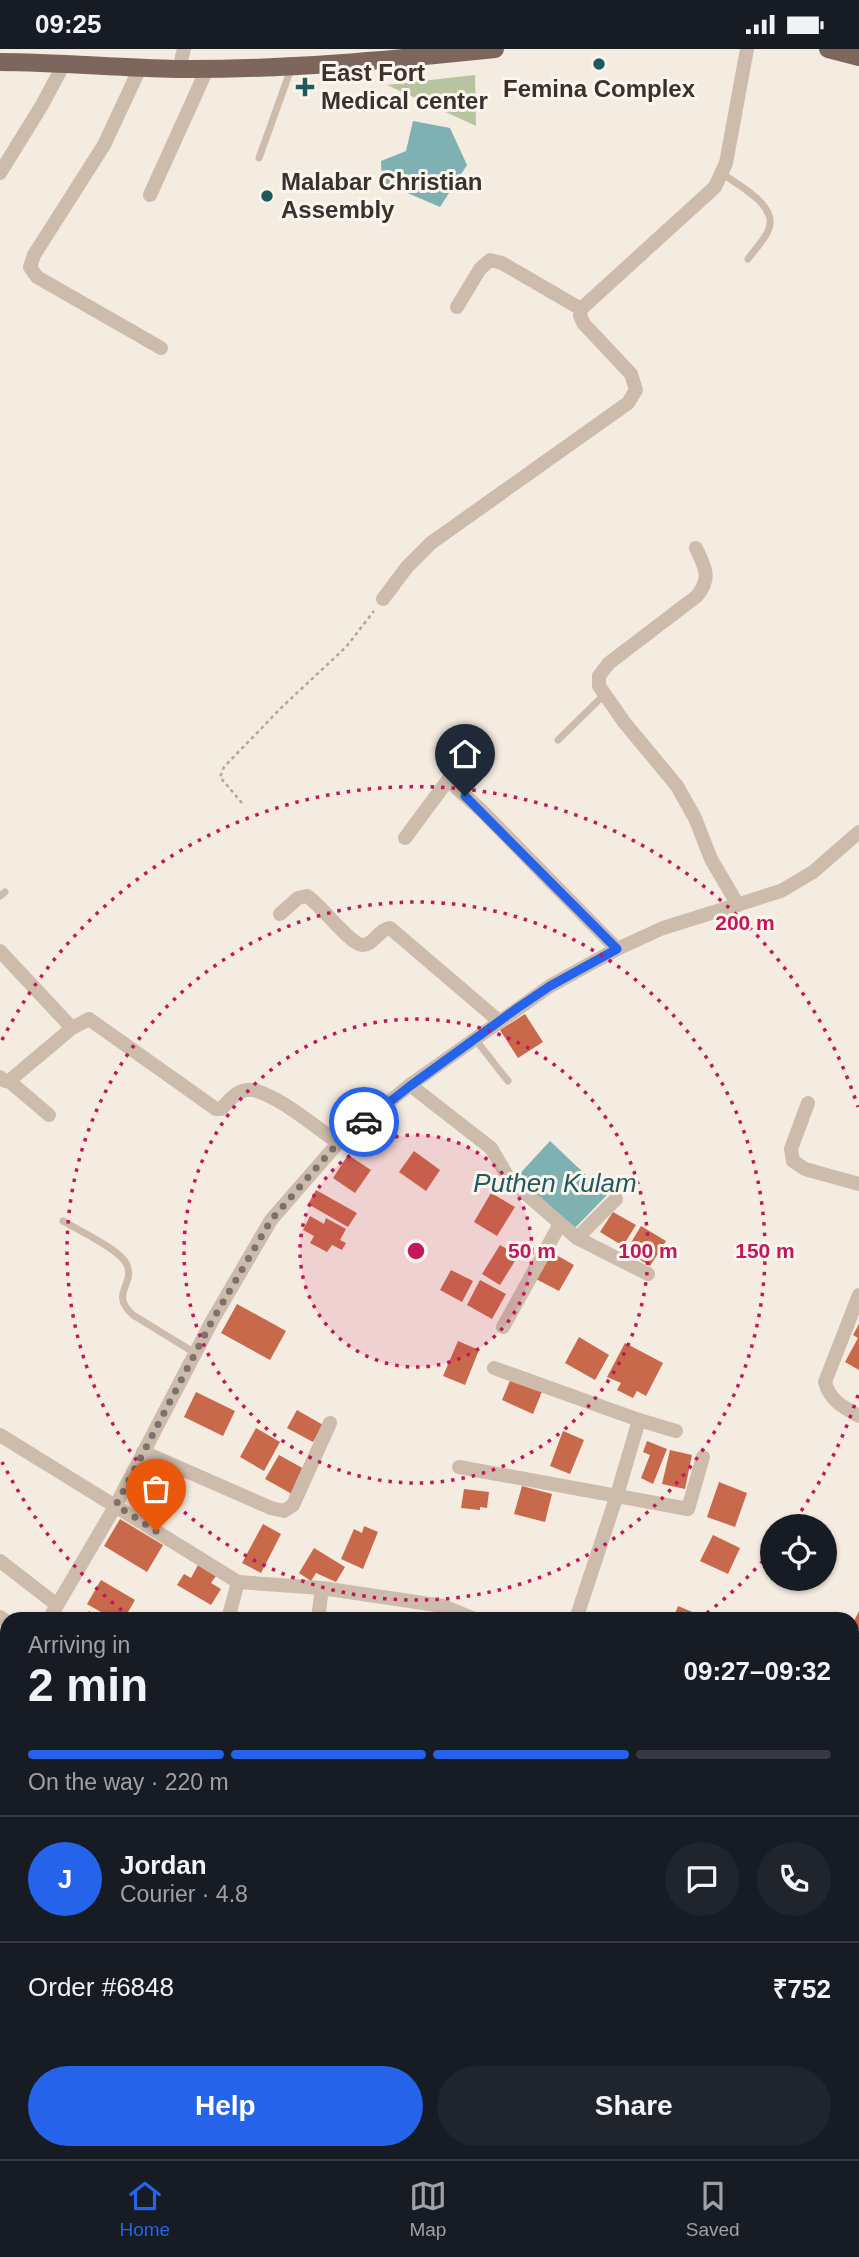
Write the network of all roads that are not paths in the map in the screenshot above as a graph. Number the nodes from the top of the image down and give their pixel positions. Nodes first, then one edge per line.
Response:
1 (184, 49) edge
2 (495, 49) edge
3 (747, 49) edge
4 (828, 49) edge
5 (353, 56) edge
6 (859, 57) edge
7 (13, 58) edge
8 (64, 64) junction
9 (292, 66) junction
10 (140, 68) junction
11 (208, 68) junction
12 (179, 69) junction
13 (259, 158) dead end
14 (0, 173) edge
15 (723, 174) junction
16 (150, 195) dead end
17 (748, 259) dead end
18 (457, 307) dead end
19 (580, 309) junction
20 (161, 348) dead end
21 (696, 548) dead end
22 (383, 600) road end
23 (604, 695) junction
24 (558, 740) dead end
25 (477, 745) dead end
26 (448, 780) junction
27 (859, 832) edge
28 (405, 838) dead end
29 (738, 905) junction
30 (280, 914) dead end
31 (617, 949) junction
32 (0, 951) edge
33 (499, 1021) junction
34 (72, 1028) junction
35 (475, 1039) junction
36 (5, 1079) edge
37 (508, 1081) dead end
38 (410, 1086) junction
39 (808, 1103) dead end
40 (49, 1115) dead end
41 (338, 1143) junction
42 (859, 1184) edge
43 (617, 1199) dead end
44 (63, 1221) dead end
45 (560, 1224) junction
46 (577, 1238) junction
47 (648, 1274) dead end
48 (859, 1295) edge
49 (503, 1327) dead end
50 (195, 1353) junction
51 (494, 1368) dead end
52 (859, 1416) edge
53 (639, 1420) junction
54 (330, 1423) dead end
55 (676, 1431) dead end
56 (0, 1435) edge
57 (143, 1453) junction
58 (703, 1457) dead end
59 (459, 1467) dead end
60 (617, 1495) junction
61 (116, 1505) junction
62 (0, 1561) edge
63 (238, 1582) junction
64 (322, 1588) junction
65 (57, 1605) junction
66 (53, 1612) edge
67 (230, 1612) edge
68 (319, 1612) edge
69 (457, 1612) edge
70 (578, 1612) edge

1 - 12 street
2 - 5 main road
3 - 15 street
4 - 6 main road
5 - 9 main road
7 - 8 main road
8 - 10 main road
8 - 14 street
9 - 11 main road
9 - 13 lane
10 - 12 main road
10 - 20 street
11 - 12 main road
11 - 16 street
15 - 17 lane
15 - 19 street
18 - 19 street
19 - 22 street
21 - 23 street
23 - 24 lane
23 - 29 street
25 - 26 street
26 - 28 street
26 - 31 street
27 - 29 street
29 - 31 street
30 - 33 street
31 - 33 street
32 - 34 street
33 - 35 street
34 - 36 street
34 - 41 street
35 - 37 lane
35 - 38 street
36 - 40 street
38 - 41 street
38 - 45 street
39 - 42 street
41 - 50 street
43 - 46 street
44 - 50 lane
45 - 46 street
45 - 49 street
46 - 47 street
48 - 52 street
50 - 57 street
51 - 53 street
53 - 55 street
53 - 60 street
54 - 57 street
56 - 61 street
57 - 61 street
58 - 60 street
59 - 60 street
60 - 70 street
61 - 63 street
61 - 65 street
62 - 65 street
63 - 64 street
63 - 67 street
64 - 68 street
64 - 69 street
65 - 66 street

